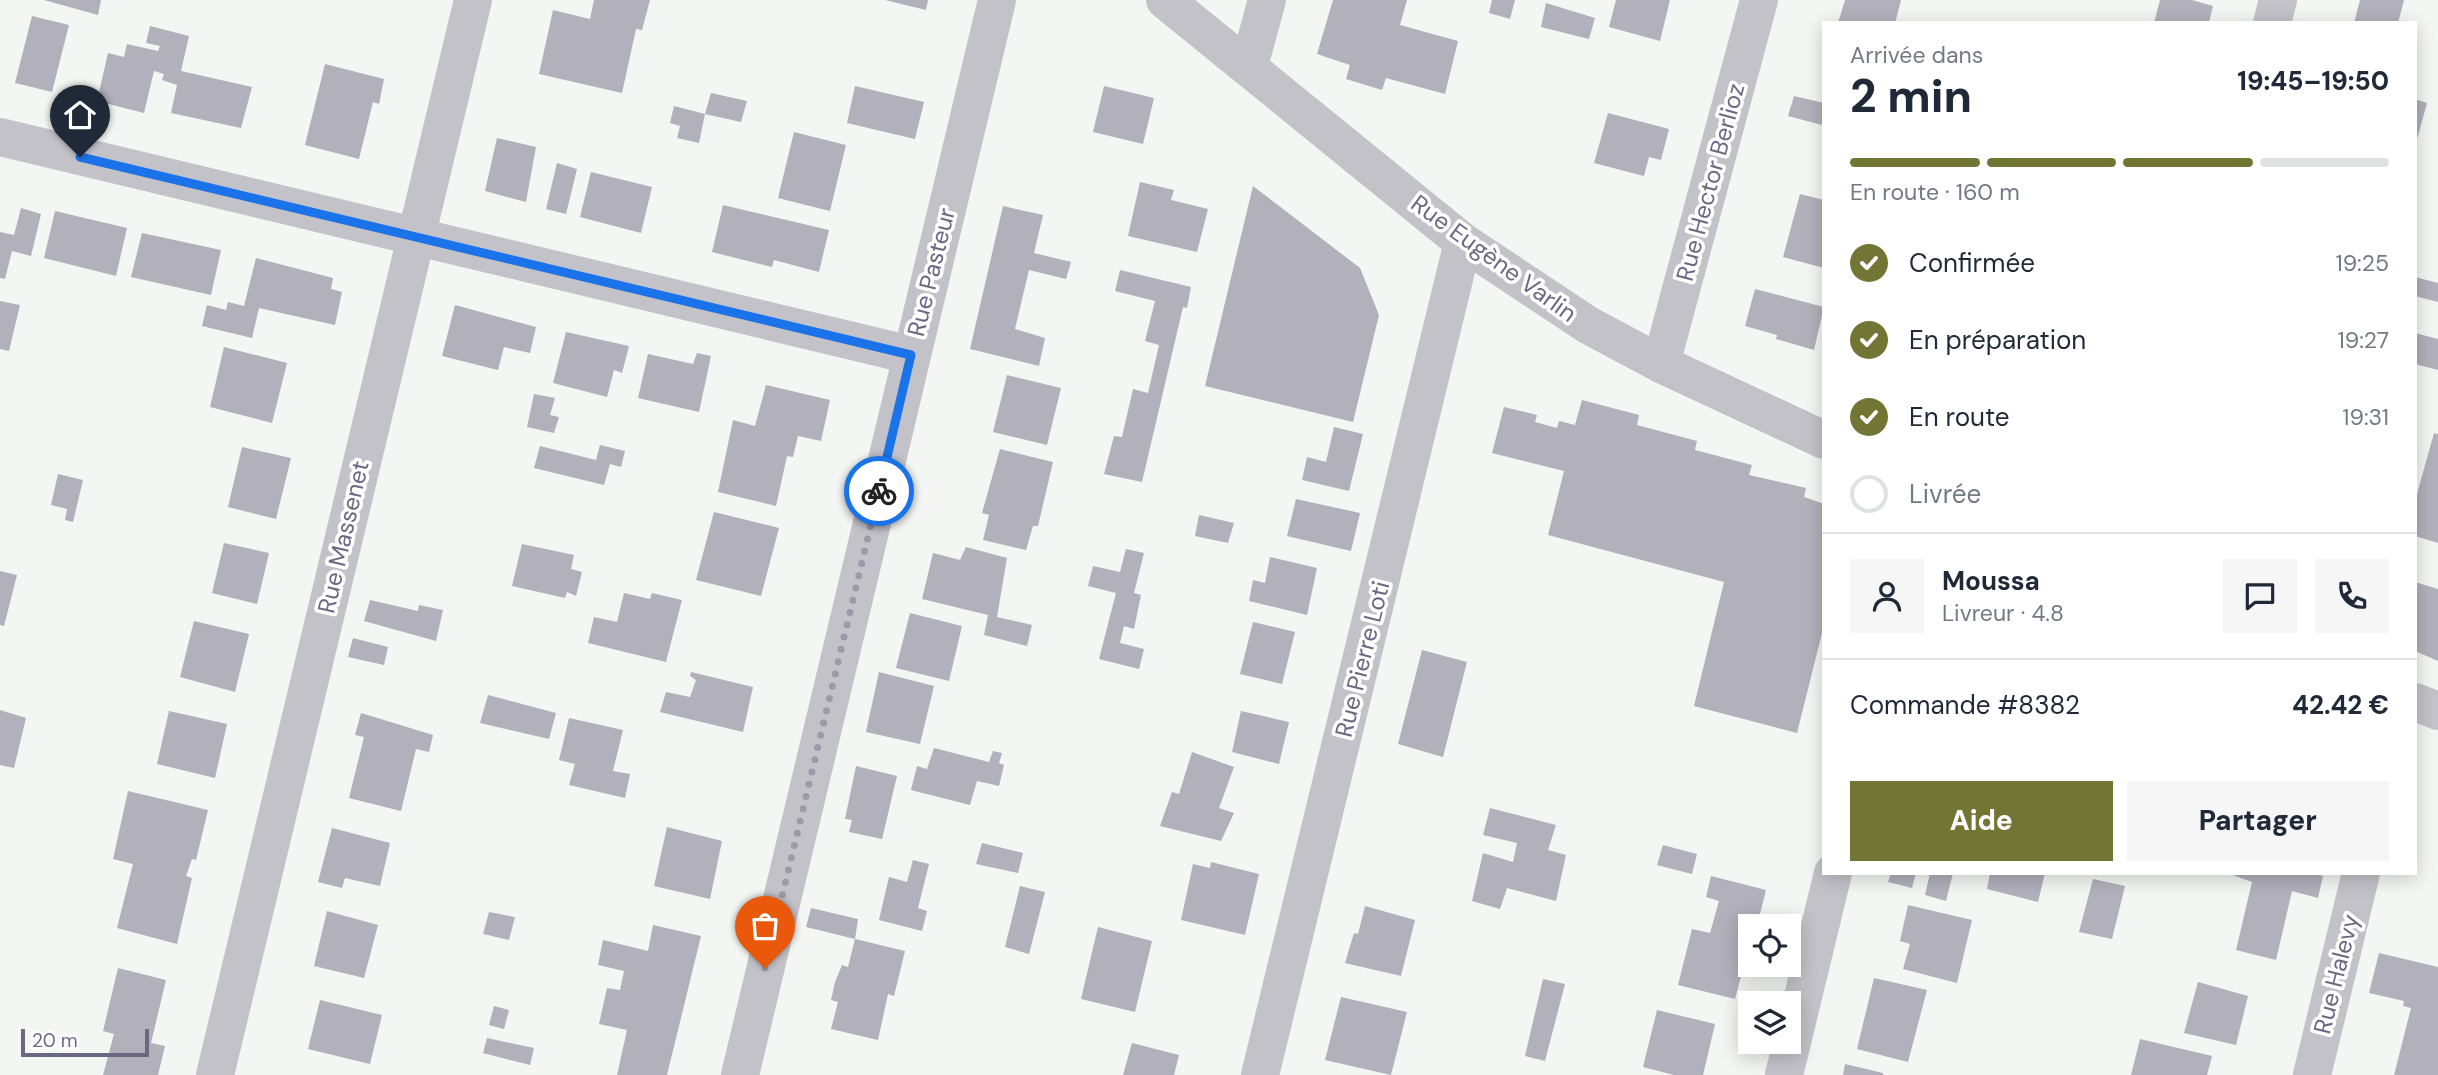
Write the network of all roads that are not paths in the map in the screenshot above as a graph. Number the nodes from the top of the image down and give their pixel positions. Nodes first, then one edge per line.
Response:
1 (473, 0) edge
2 (997, 0) edge
3 (1165, 0) edge
4 (1267, 0) edge
5 (1759, 0) edge
6 (2278, 0) edge
7 (2273, 21) edge
8 (1250, 66) junction
9 (0, 137) edge
10 (414, 238) junction
11 (1463, 242) junction
12 (911, 355) junction
13 (1661, 364) junction
14 (1822, 439) edge
15 (2417, 703) edge
16 (2438, 711) edge
17 (1833, 875) edge
18 (2361, 875) edge
19 (215, 1075) edge
20 (740, 1075) edge
21 (1260, 1075) edge
22 (1784, 1075) edge
23 (2312, 1075) edge

1 - 10 street, Rue Massenet
2 - 12 street, Rue Pasteur
3 - 8 street, Rue Eugène Varlin
4 - 8 street
5 - 13 street, Rue Hector Berlioz
6 - 7 street
8 - 11 street, Rue Eugène Varlin
9 - 10 street
10 - 12 street
10 - 19 street, Rue Massenet
11 - 13 street, Rue Eugène Varlin
11 - 21 street, Rue Pierre Loti
12 - 20 street, Rue Pasteur
13 - 14 street, Rue Eugène Varlin
15 - 16 street
17 - 22 street
18 - 23 street, Rue Halevy

